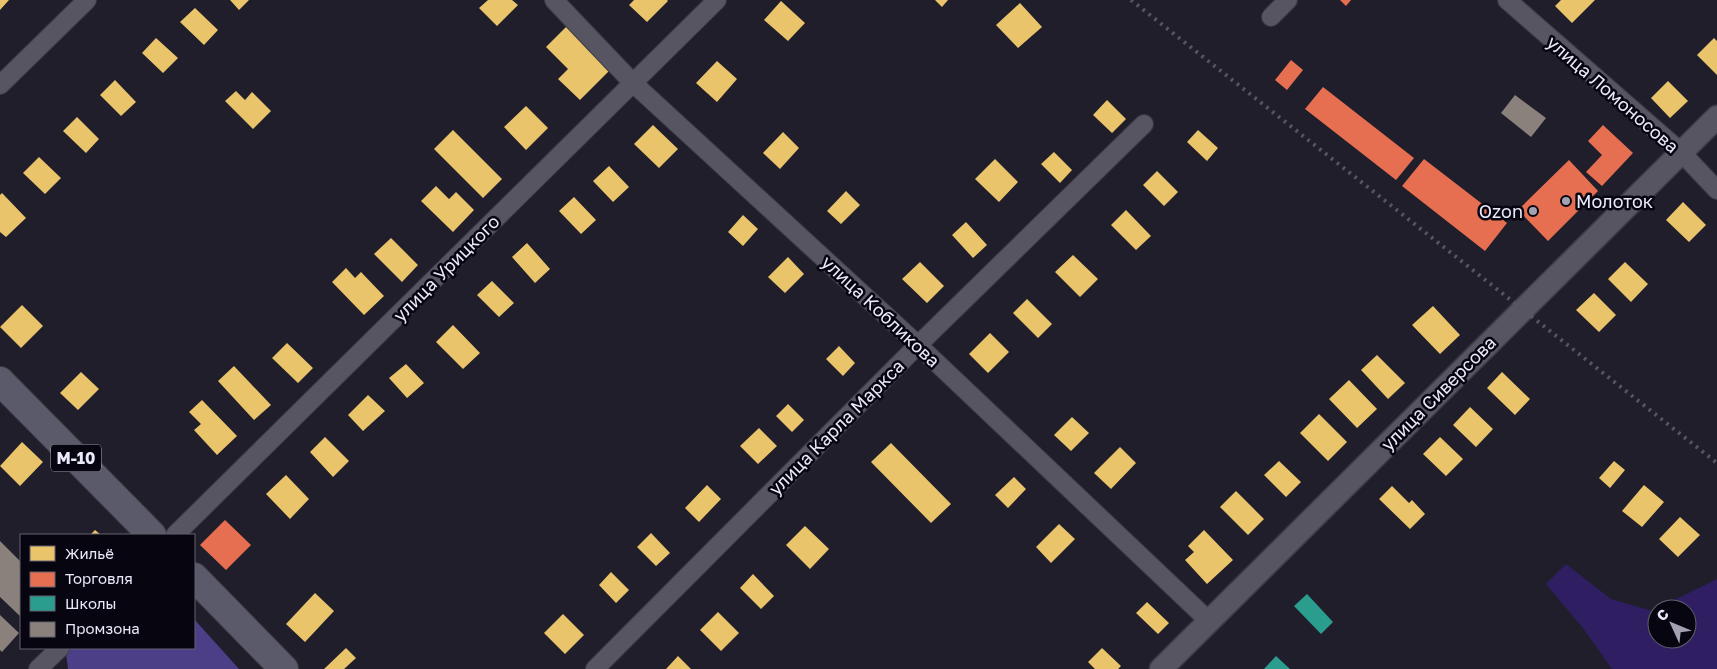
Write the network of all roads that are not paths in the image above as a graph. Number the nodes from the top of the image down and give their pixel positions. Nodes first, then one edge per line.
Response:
1 (87, 0) edge
2 (554, 0) edge
3 (717, 0) edge
4 (1288, 0) edge
5 (1507, 0) edge
6 (1271, 17) dead end
7 (633, 83) junction
8 (0, 85) edge
9 (1717, 117) edge
10 (1144, 124) dead end
11 (1680, 152) junction
12 (1717, 190) edge
13 (918, 345) junction
14 (0, 381) edge
15 (151, 534) edge
16 (176, 534) edge
17 (195, 578) edge
18 (1210, 621) junction
19 (59, 649) edge
20 (38, 669) edge
21 (284, 669) edge
22 (594, 669) edge
23 (1161, 669) edge

1 - 8 street
2 - 7 street, улица Кобликова
3 - 7 street, улица Урицкого
4 - 6 street
5 - 11 street, улица Ломоносова
7 - 13 street, улица Кобликова
7 - 16 street, улица Урицкого
9 - 11 street, улица Сиверсова
10 - 13 street, улица Карла Маркса
11 - 12 street, улица Ломоносова
11 - 18 street, улица Сиверсова
13 - 18 street, улица Кобликова
13 - 22 street, улица Карла Маркса
14 - 15 highway, М-10
17 - 21 highway
18 - 23 street, улица Сиверсова
19 - 20 street

